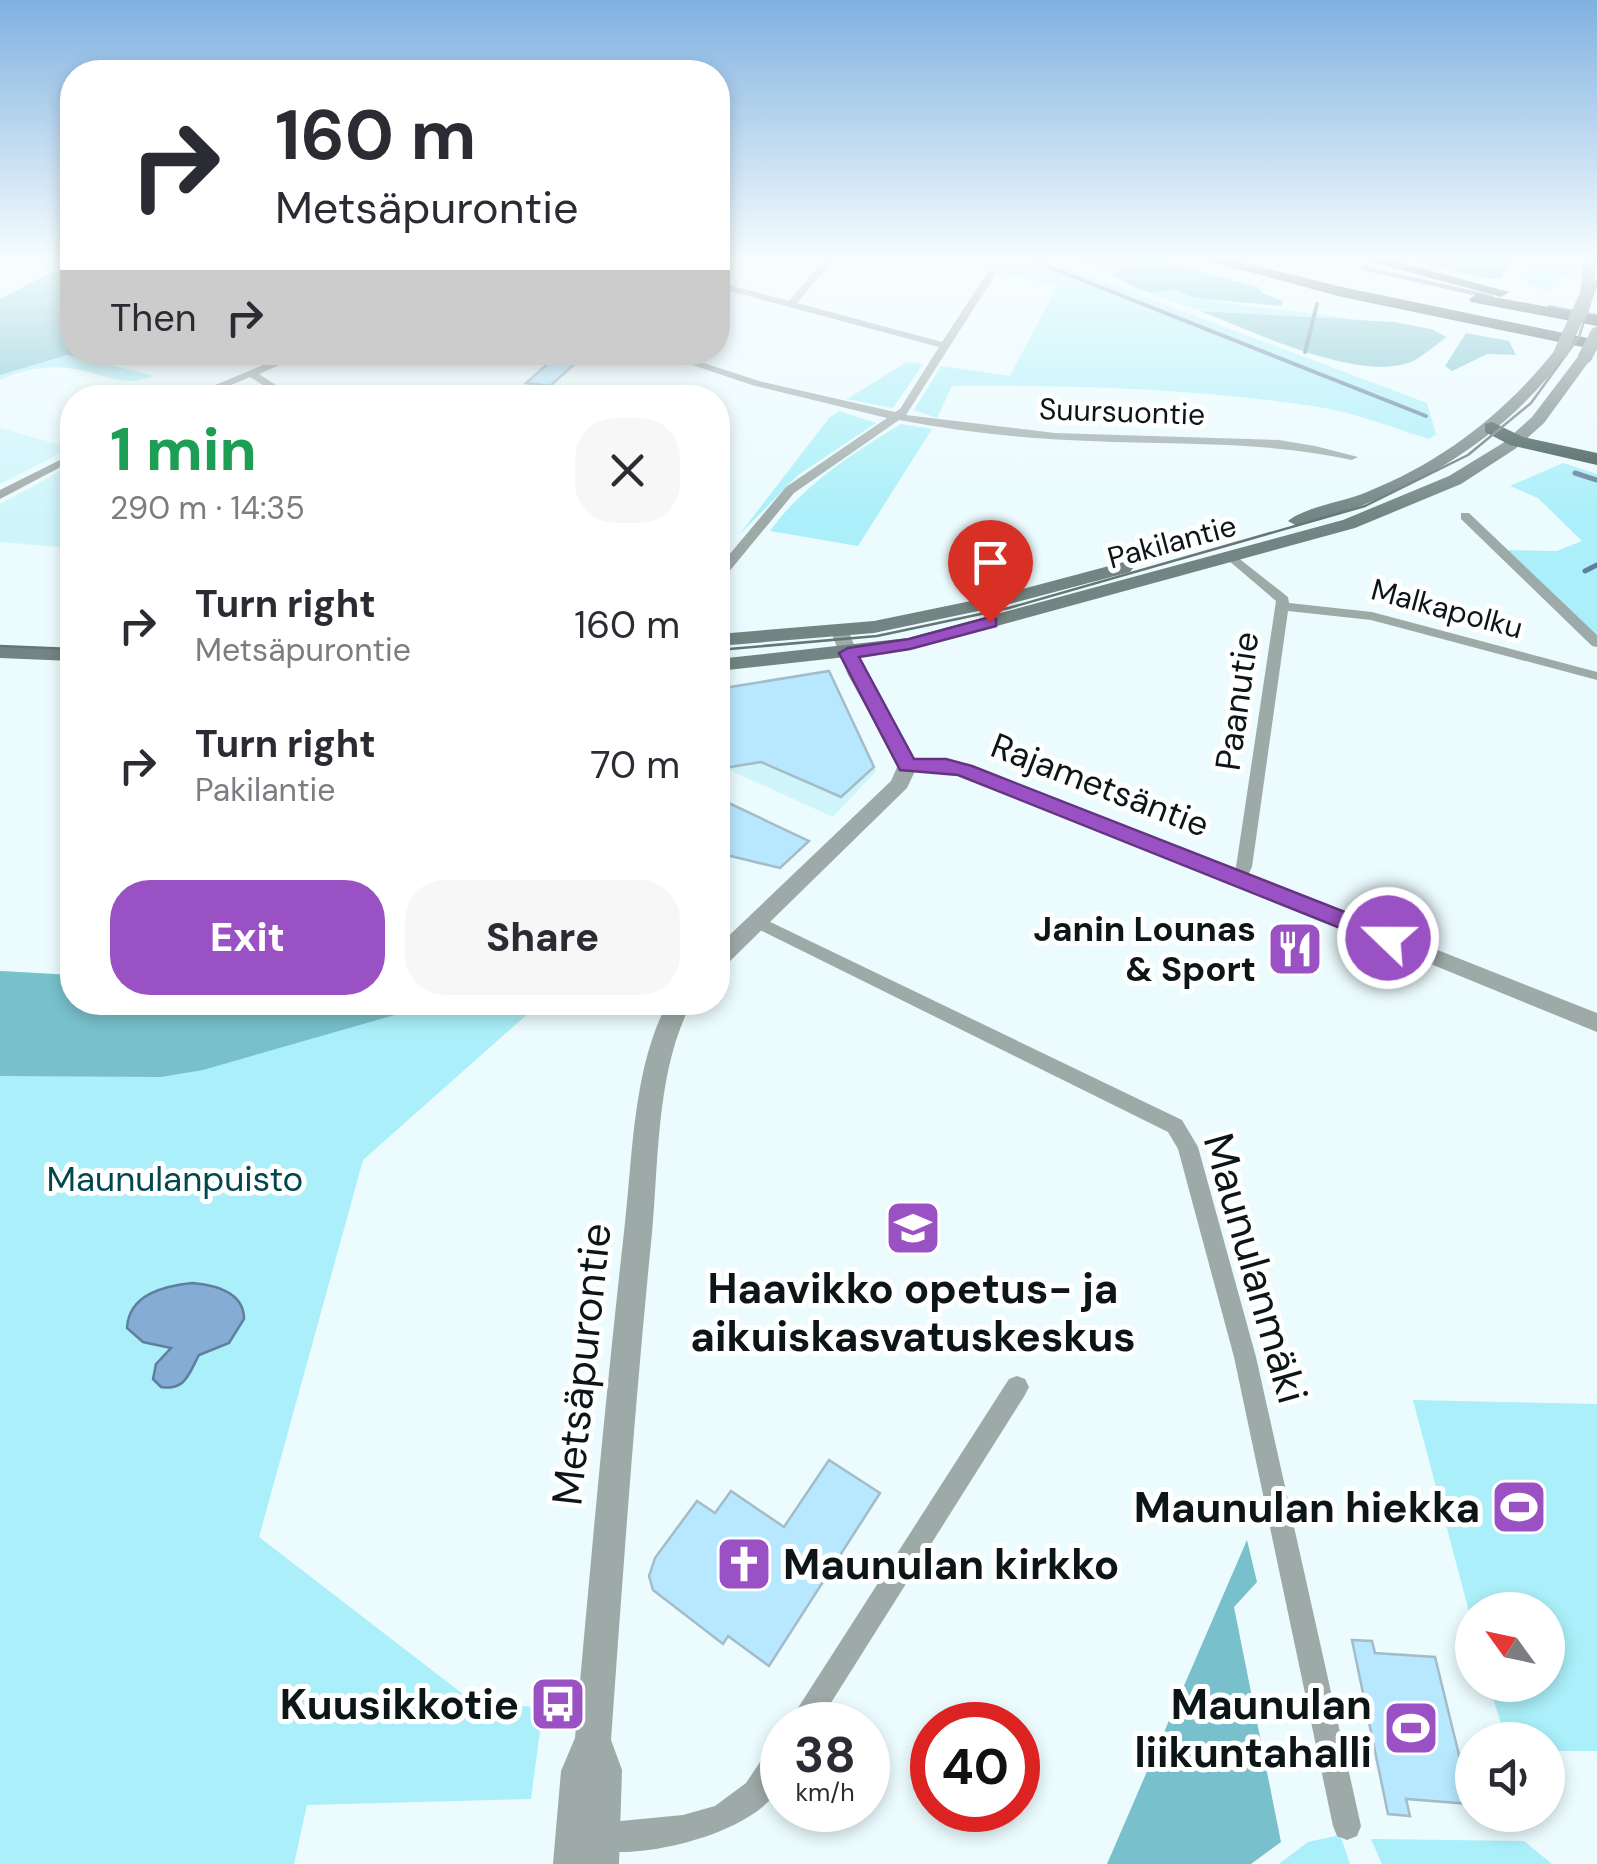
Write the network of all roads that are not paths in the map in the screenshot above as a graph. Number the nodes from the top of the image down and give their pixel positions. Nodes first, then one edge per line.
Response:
1 (938, 344) edge
2 (1564, 344) edge
3 (1592, 344) edge
4 (945, 346) joint
5 (271, 365) edge
6 (706, 365) edge
7 (251, 373) junction
8 (222, 385) edge
9 (270, 385) edge
10 (896, 418) junction
11 (1492, 428) junction
12 (1521, 436) junction
13 (1597, 450) edge
14 (1352, 456) dead end
15 (1597, 458) edge
16 (60, 462) edge
17 (0, 495) edge
18 (1464, 516) dead end
19 (1232, 556) junction
20 (730, 562) edge
21 (1282, 606) junction
22 (840, 632) junction
23 (0, 636) edge
24 (60, 638) edge
25 (730, 639) edge
26 (1597, 642) edge
27 (0, 652) edge
28 (848, 653) junction
29 (60, 655) edge
30 (730, 664) edge
31 (1597, 676) edge
32 (908, 766) junction
33 (1239, 877) junction
34 (758, 922) junction
35 (730, 948) edge
36 (674, 1015) edge
37 (1597, 1023) edge
38 (1017, 1387) dead end
39 (816, 1702) edge
40 (760, 1787) edge
41 (1347, 1826) dead end
42 (587, 1851) edge

1 - 4 street
2 - 11 main road, Pakilantie, bridge
3 - 12 main road, Pakilantie
4 - 10 street
5 - 7 street
6 - 10 street, Suursuontie
7 - 8 street
7 - 9 street
10 - 14 street, Suursuontie
10 - 20 street
11 - 12 highway
11 - 22 main road, Pakilantie
12 - 13 highway
12 - 15 highway
12 - 19 main road, Pakilantie
16 - 17 street
18 - 26 street
19 - 21 street, Paanutie
19 - 28 main road, Pakilantie
21 - 31 street, Malkapolku
21 - 33 street, Paanutie
22 - 25 main road, Pakilantie
22 - 28 street
23 - 24 main road
27 - 29 main road
28 - 30 main road, Pakilantie
28 - 32 street
32 - 33 street, Rajametsäntie
32 - 34 street
33 - 37 street, Rajametsäntie
34 - 35 street
34 - 41 street, Maunulanmäki
36 - 42 street, Metsäpurontie
38 - 39 street
40 - 42 street

